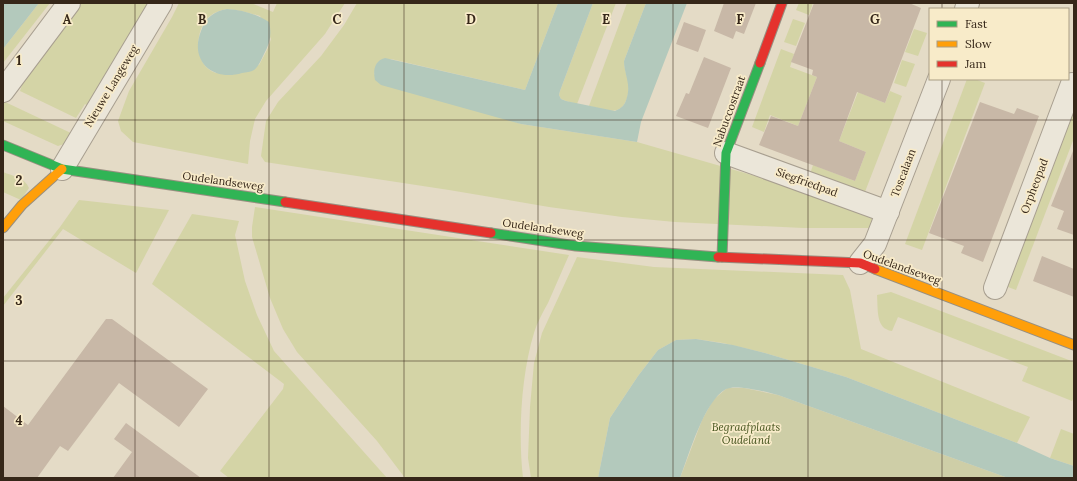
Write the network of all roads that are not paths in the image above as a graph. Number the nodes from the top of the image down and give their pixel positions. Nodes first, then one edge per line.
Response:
1 (69, 3) edge
2 (161, 3) edge
3 (782, 3) edge
4 (939, 80) edge
5 (1069, 83) edge
6 (3, 92) edge
7 (3, 145) edge
8 (726, 153) junction
9 (62, 169) junction
10 (888, 212) junction
11 (3, 228) edge
12 (722, 257) junction
13 (860, 263) junction
14 (995, 288) dead end
15 (1074, 344) edge

1 - 6 street
2 - 9 street, Nieuwe Langeweg
3 - 8 street, Nabuccostraat
4 - 10 street, Toscalaan
5 - 14 street, Orpheopad
7 - 9 street, Oudelandseweg
8 - 10 street, Siegfriedpad
8 - 12 street, Nabuccostraat
9 - 11 street
9 - 12 street, Oudelandseweg
10 - 13 street, Toscalaan
12 - 13 street, Oudelandseweg
13 - 15 street, Oudelandseweg

